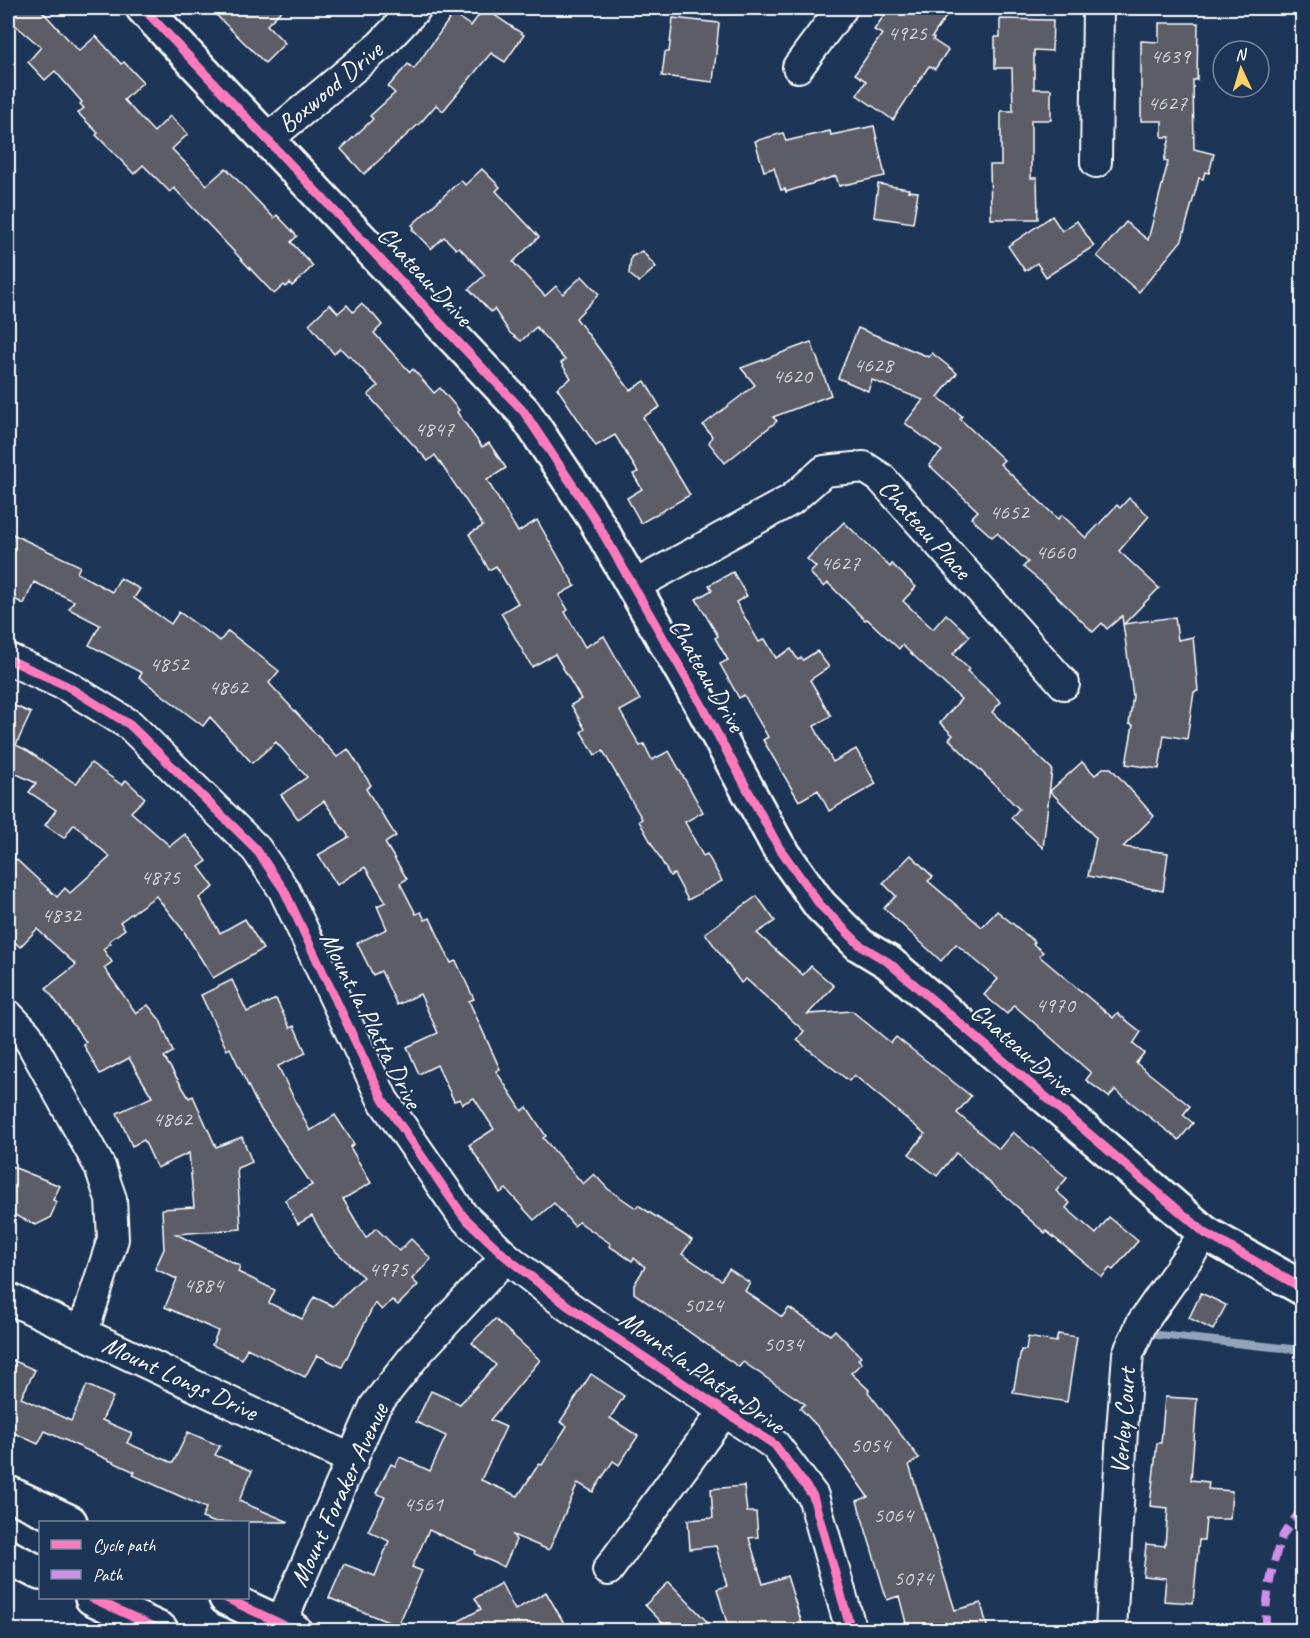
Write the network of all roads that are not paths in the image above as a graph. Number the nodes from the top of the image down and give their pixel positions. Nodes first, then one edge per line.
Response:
1 (143, 8) edge
2 (416, 8) edge
3 (842, 8) edge
4 (1098, 8) edge
5 (798, 67) dead end
6 (268, 139) junction
7 (1096, 162) dead end
8 (632, 587) junction
9 (8, 659) edge
10 (1064, 684) dead end
11 (8, 1015) edge
12 (1205, 1233) junction
13 (506, 1257) junction
14 (1302, 1288) edge
15 (8, 1298) edge
16 (82, 1332) junction
17 (724, 1410) junction
18 (353, 1460) junction
19 (8, 1493) edge
20 (68, 1521) edge
21 (8, 1557) edge
22 (608, 1570) dead end
23 (39, 1572) edge
24 (94, 1599) edge
25 (228, 1599) edge
26 (284, 1628) edge
27 (160, 1630) edge
28 (851, 1630) edge
29 (1111, 1630) edge

1 - 6 street, Chateau Drive
2 - 6 street, Boxwood Drive
3 - 5 street
4 - 7 street
6 - 8 street, Chateau Drive
8 - 10 street, Chateau Place
8 - 12 street, Chateau Drive
9 - 13 street, Mount la Platta Drive
11 - 16 street
12 - 14 street, Chateau Drive
12 - 29 street, Verley Court
13 - 17 street, Mount la Platta Drive
13 - 18 street, Mount Foraker Avenue
15 - 16 street, Mount Longs Drive
16 - 18 street, Mount Longs Drive
17 - 22 street
17 - 28 street, Mount la Platta Drive
18 - 26 street, Mount Foraker Avenue
19 - 20 street
21 - 23 street
24 - 27 street
25 - 26 street

